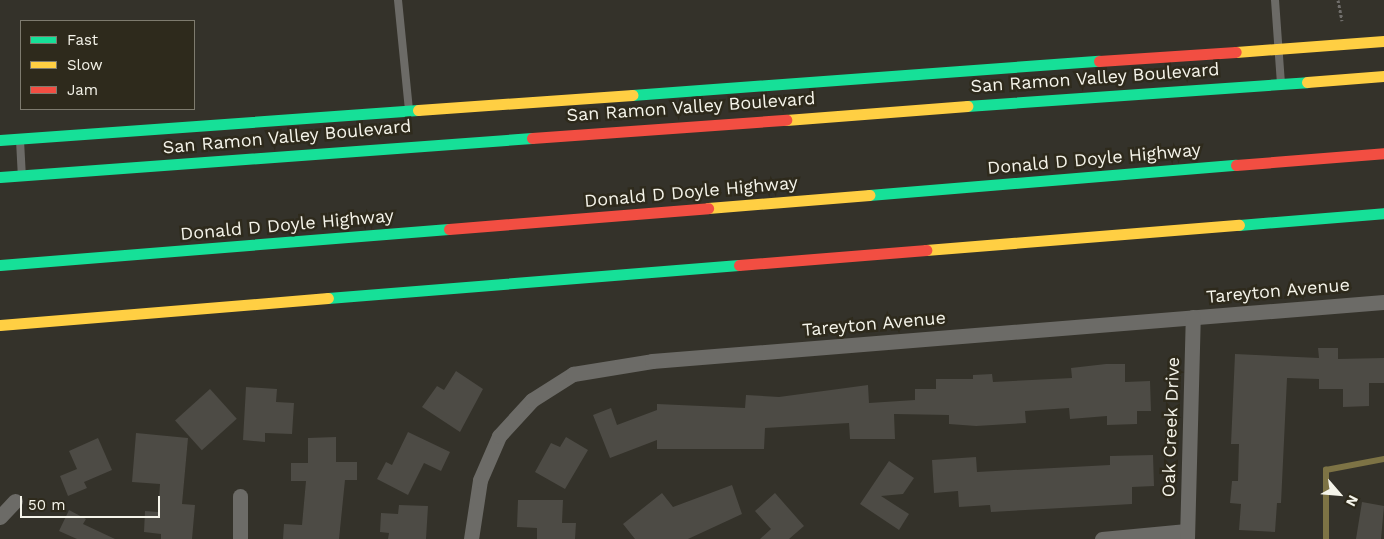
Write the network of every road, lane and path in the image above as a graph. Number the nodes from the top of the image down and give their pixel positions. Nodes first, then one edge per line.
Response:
1 (398, 0) edge
2 (1275, 0) edge
3 (1338, 0) edge
4 (1342, 20) dead end
5 (1384, 41) edge
6 (1280, 49) junction
7 (1384, 76) edge
8 (1282, 84) junction
9 (409, 112) junction
10 (410, 136) junction
11 (20, 138) junction
12 (0, 140) edge
13 (1384, 153) edge
14 (22, 176) junction
15 (0, 177) edge
16 (1384, 213) edge
17 (0, 265) edge
18 (1384, 302) edge
19 (1193, 317) junction
20 (0, 325) edge
21 (240, 496) dead end
22 (15, 501) dead end
23 (0, 517) edge
24 (1187, 535) edge
25 (240, 539) edge
26 (471, 539) edge
27 (1102, 539) edge

1 - 9 lane
2 - 6 lane
3 - 4 path
5 - 6 main road, San Ramon Valley Boulevard
6 - 8 lane
6 - 9 main road, San Ramon Valley Boulevard
7 - 8 main road, San Ramon Valley Boulevard
8 - 10 main road, San Ramon Valley Boulevard
9 - 10 main road
9 - 11 main road, San Ramon Valley Boulevard
10 - 14 main road, San Ramon Valley Boulevard
11 - 12 main road, San Ramon Valley Boulevard
11 - 14 lane
13 - 17 main road, Donald D Doyle Highway
14 - 15 main road, San Ramon Valley Boulevard
16 - 20 main road
18 - 19 street, Tareyton Avenue
19 - 24 street, Oak Creek Drive
19 - 26 street, Tareyton Avenue
21 - 25 street
22 - 23 street
24 - 27 street

